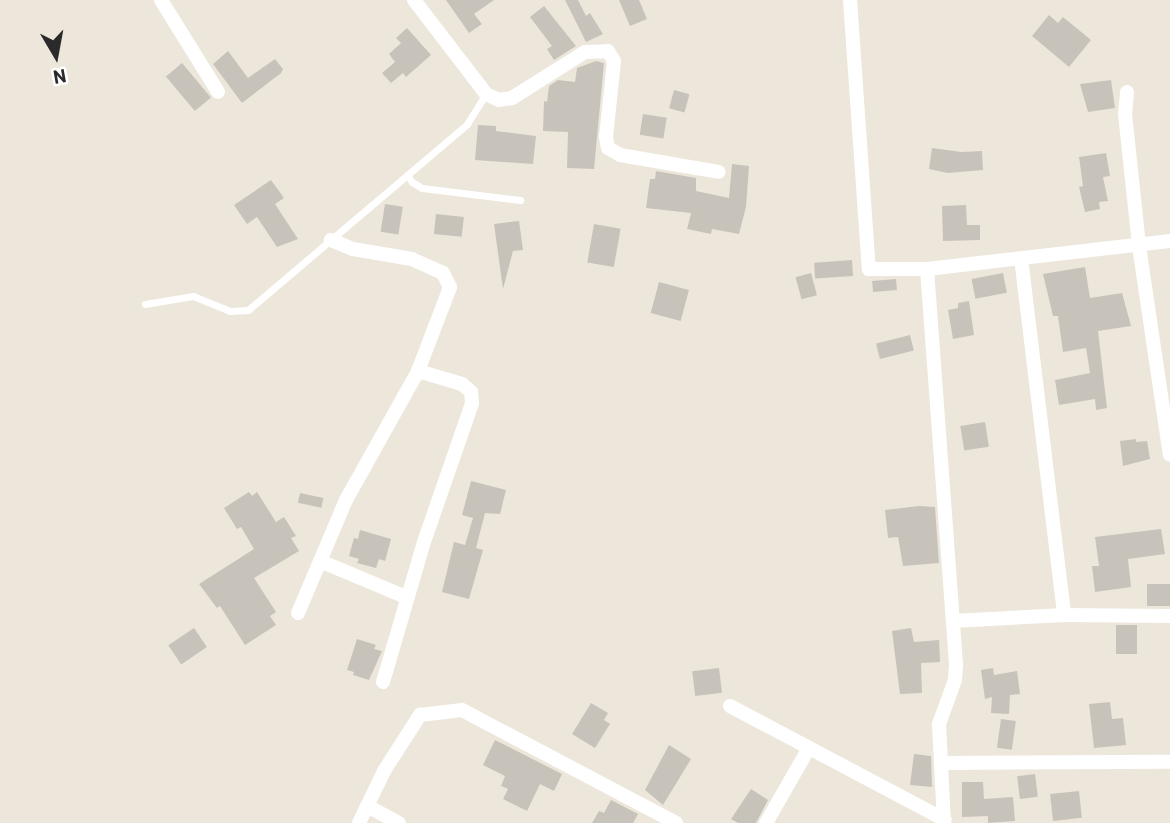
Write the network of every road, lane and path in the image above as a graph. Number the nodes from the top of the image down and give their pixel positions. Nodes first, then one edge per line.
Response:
1 (161, 0) edge
2 (414, 0) edge
3 (850, 0) edge
4 (218, 92) dead end
5 (1127, 92) dead end
6 (486, 94) junction
7 (719, 172) dead end
8 (407, 175) junction
9 (520, 200) dead end
10 (331, 240) junction
11 (1170, 241) edge
12 (1139, 246) junction
13 (1021, 258) junction
14 (927, 269) junction
15 (145, 304) dead end
16 (418, 371) junction
17 (1170, 455) edge
18 (320, 561) junction
19 (408, 598) junction
20 (298, 612) dead end
21 (1064, 615) junction
22 (1170, 616) edge
23 (953, 621) junction
24 (383, 682) dead end
25 (730, 706) dead end
26 (808, 748) junction
27 (1170, 762) edge
28 (942, 763) junction
29 (368, 806) junction
30 (945, 821) edge
31 (359, 823) edge
32 (399, 823) edge
33 (676, 823) edge
34 (766, 823) edge

1 - 4 street
2 - 6 street
3 - 14 street
5 - 12 street
6 - 7 street
6 - 8 lane
8 - 9 lane
8 - 10 lane
10 - 15 lane
10 - 16 street
11 - 12 street
12 - 13 street
12 - 17 street
13 - 14 street
13 - 21 street
14 - 23 street
16 - 18 street
16 - 19 street
18 - 19 street
18 - 20 street
19 - 24 street
21 - 22 street
21 - 23 street
23 - 28 street
25 - 26 street
26 - 30 street
26 - 34 street
27 - 28 street
28 - 30 street
29 - 31 street
29 - 32 street
29 - 33 street

